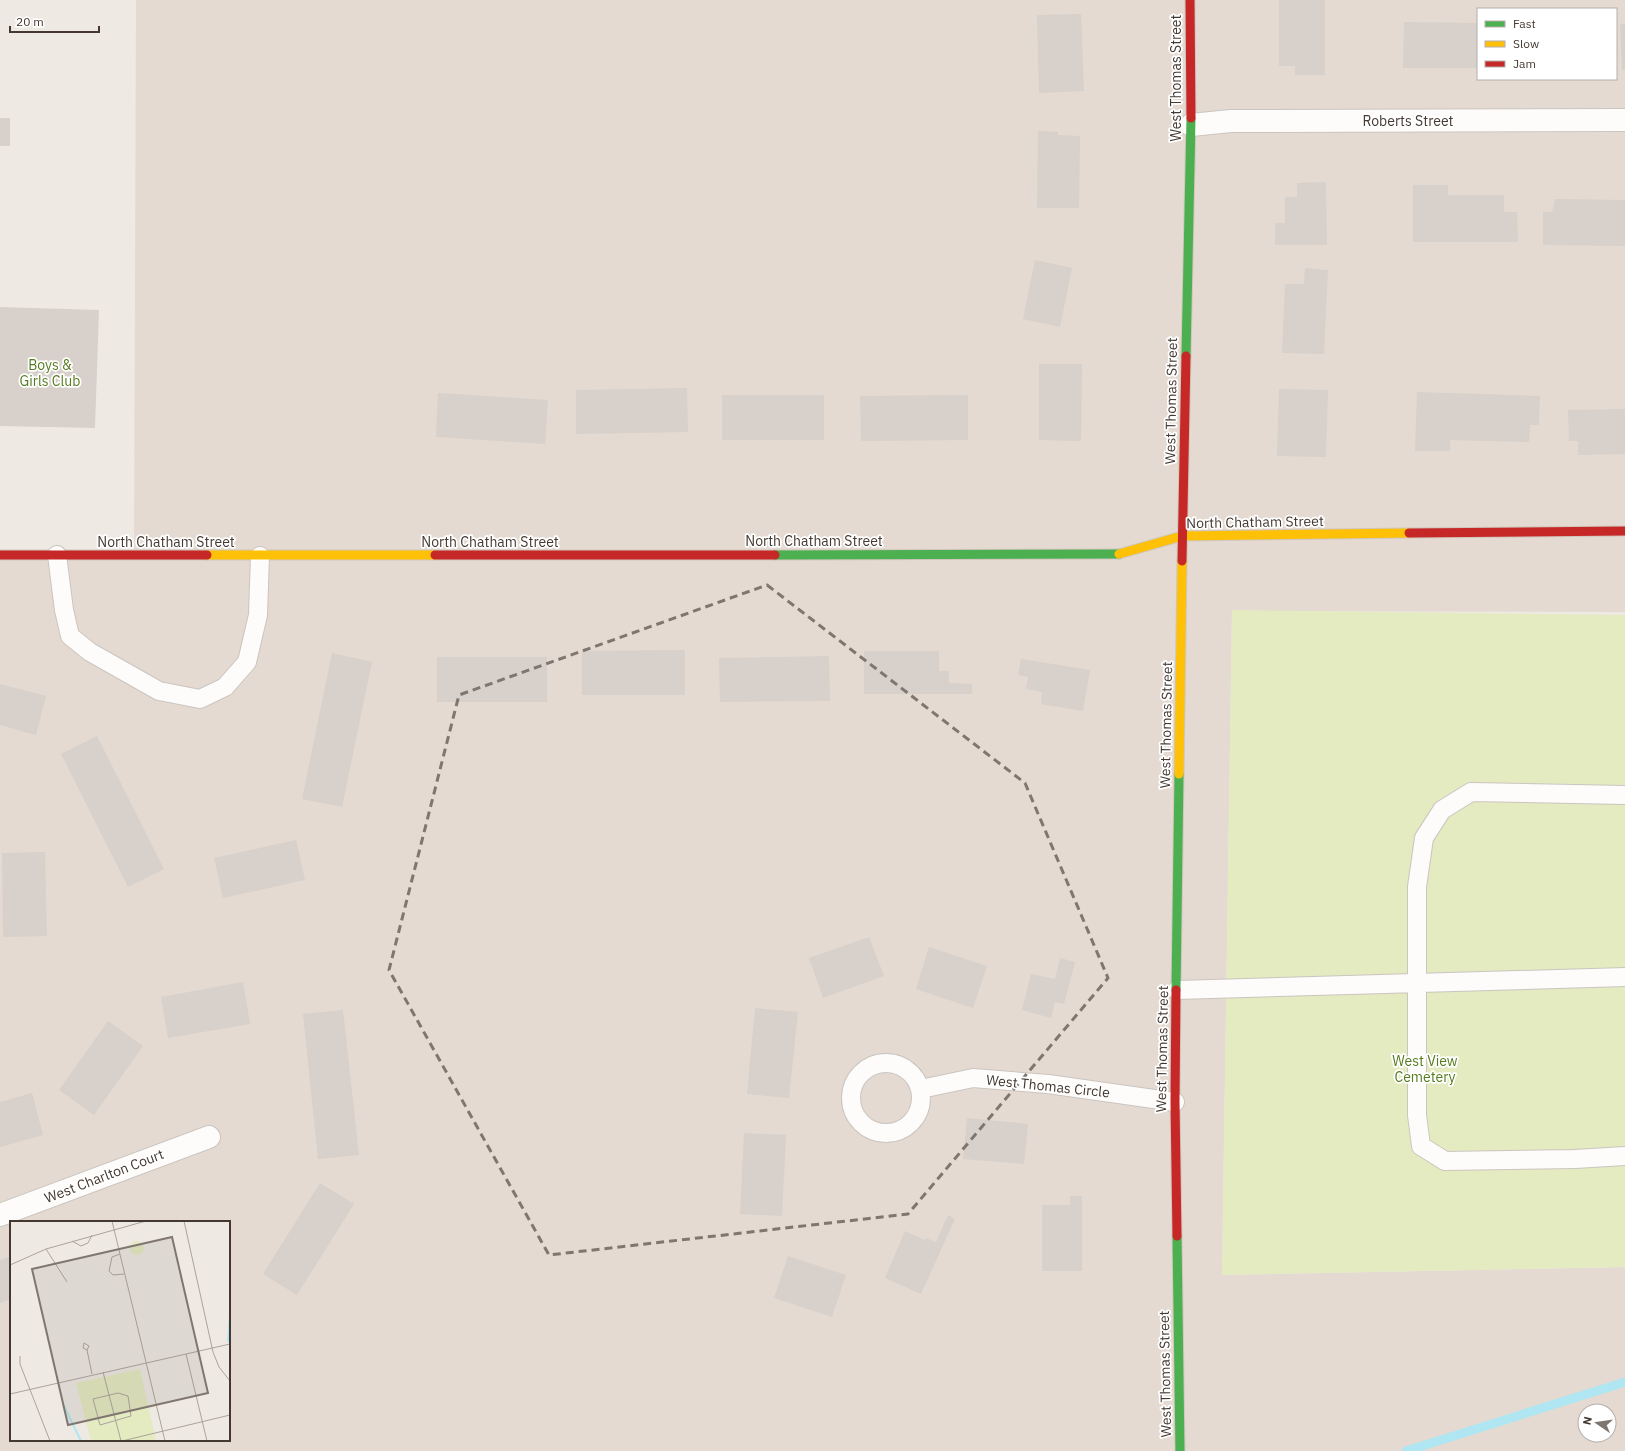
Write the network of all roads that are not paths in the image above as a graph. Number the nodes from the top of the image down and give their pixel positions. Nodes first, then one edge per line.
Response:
1 (1190, 0) edge
2 (1625, 120) edge
3 (1191, 125) junction
4 (1625, 532) edge
5 (1182, 536) junction
6 (0, 555) edge
7 (57, 555) junction
8 (260, 556) junction
9 (1625, 795) edge
10 (1625, 977) edge
11 (1417, 983) junction
12 (1177, 990) junction
13 (921, 1089) dead end
14 (1175, 1102) junction
15 (209, 1137) dead end
16 (1625, 1156) edge
17 (0, 1215) edge
18 (1180, 1451) edge

1 - 3 street, West Thomas Street
2 - 3 street, Roberts Street
3 - 5 street, West Thomas Street
4 - 5 street, North Chatham Street
5 - 8 street, North Chatham Street
5 - 12 street, West Thomas Street
6 - 7 street, North Chatham Street
7 - 8 street, North Chatham Street
7 - 8 lane
9 - 11 lane
10 - 11 lane
11 - 12 lane
11 - 16 lane
12 - 14 street, West Thomas Street
13 - 14 lane, West Thomas Circle
14 - 18 street, West Thomas Street
15 - 17 street, West Charlton Court

